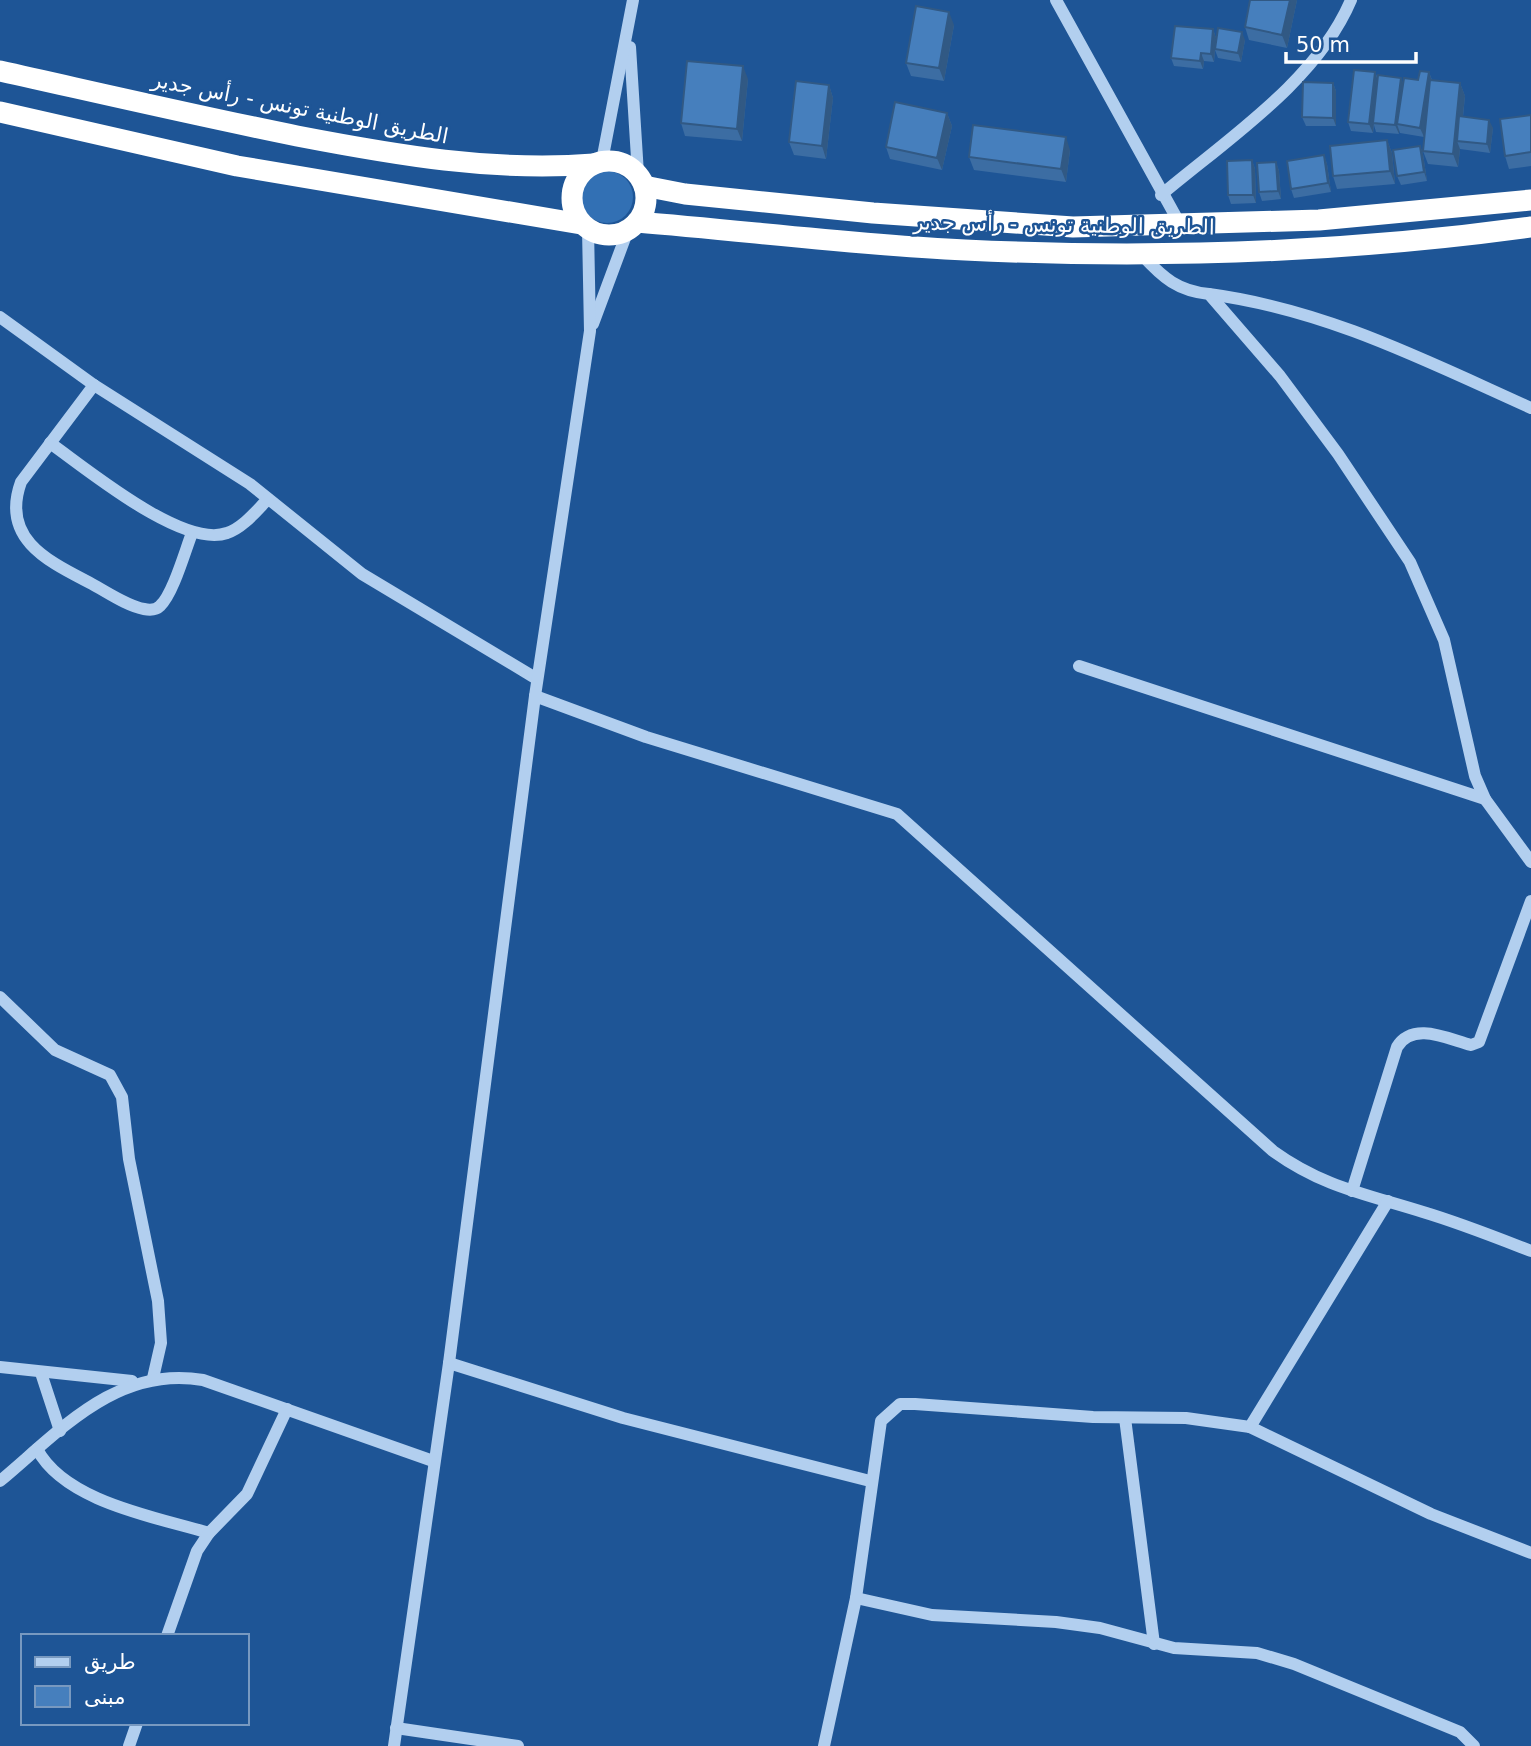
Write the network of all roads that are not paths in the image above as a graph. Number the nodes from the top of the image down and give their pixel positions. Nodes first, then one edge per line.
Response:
1 (633, 0) edge
2 (1056, 0) edge
3 (1350, 0) edge
4 (629, 29) junction
5 (0, 71) edge
6 (0, 112) edge
7 (598, 162) junction
8 (641, 180) junction
9 (1161, 195) junction
10 (1531, 200) edge
11 (633, 226) junction
12 (1181, 226) junction
13 (585, 227) junction
14 (1531, 227) edge
15 (1142, 255) junction
16 (1209, 294) junction
17 (0, 317) edge
18 (590, 331) junction
19 (94, 385) junction
20 (1531, 408) edge
21 (50, 443) junction
22 (268, 499) junction
23 (192, 533) junction
24 (1079, 666) dead end
25 (537, 678) junction
26 (535, 696) junction
27 (1485, 799) junction
28 (1531, 862) edge
29 (1531, 901) edge
30 (0, 997) edge
31 (1352, 1191) junction
32 (1388, 1201) junction
33 (1531, 1251) edge
34 (449, 1363) junction
35 (0, 1367) edge
36 (41, 1373) junction
37 (153, 1378) junction
38 (138, 1382) junction
39 (287, 1409) junction
40 (1125, 1418) junction
41 (1250, 1427) junction
42 (60, 1431) junction
43 (37, 1450) junction
44 (433, 1461) junction
45 (870, 1481) junction
46 (0, 1482) edge
47 (209, 1533) junction
48 (1531, 1553) edge
49 (856, 1598) junction
50 (168, 1634) edge
51 (1154, 1644) junction
52 (136, 1725) edge
53 (396, 1728) junction
54 (129, 1746) edge
55 (394, 1746) edge
56 (518, 1746) edge
57 (824, 1746) edge
58 (1474, 1746) edge

1 - 4 street
2 - 9 street
3 - 9 street
4 - 7 street
4 - 8 street
5 - 7 highway, الطريق الوطنية تونس - رأس جدير
6 - 13 highway
7 - 8 highway
7 - 13 highway
8 - 11 highway
8 - 12 highway, الطريق الوطنية تونس - رأس جدير
9 - 12 street
10 - 12 highway, الطريق الوطنية تونس - رأس جدير
11 - 13 highway
11 - 15 highway, الطريق الوطنية تونس - رأس جدير
11 - 18 street
13 - 18 street
14 - 15 highway, الطريق الوطنية تونس - رأس جدير
15 - 16 street
16 - 20 street
16 - 27 street
17 - 19 street
18 - 25 street
19 - 21 street
19 - 22 street
21 - 23 street
21 - 23 street
22 - 23 street
22 - 25 street
24 - 27 street
25 - 26 street
26 - 31 street
26 - 34 street
27 - 28 street
29 - 31 street
30 - 37 street
31 - 32 street
32 - 33 street
32 - 41 street
34 - 44 street
34 - 45 street
35 - 36 street
36 - 38 street
36 - 42 street
37 - 38 street
37 - 39 street
38 - 42 street
39 - 44 street
39 - 47 street
40 - 41 street
40 - 45 street
40 - 51 street
41 - 48 street
42 - 43 street
43 - 46 street
43 - 47 street
44 - 53 street
45 - 49 street
47 - 50 street
49 - 51 street
49 - 57 street
51 - 58 street
52 - 54 street
53 - 55 street
53 - 56 street

